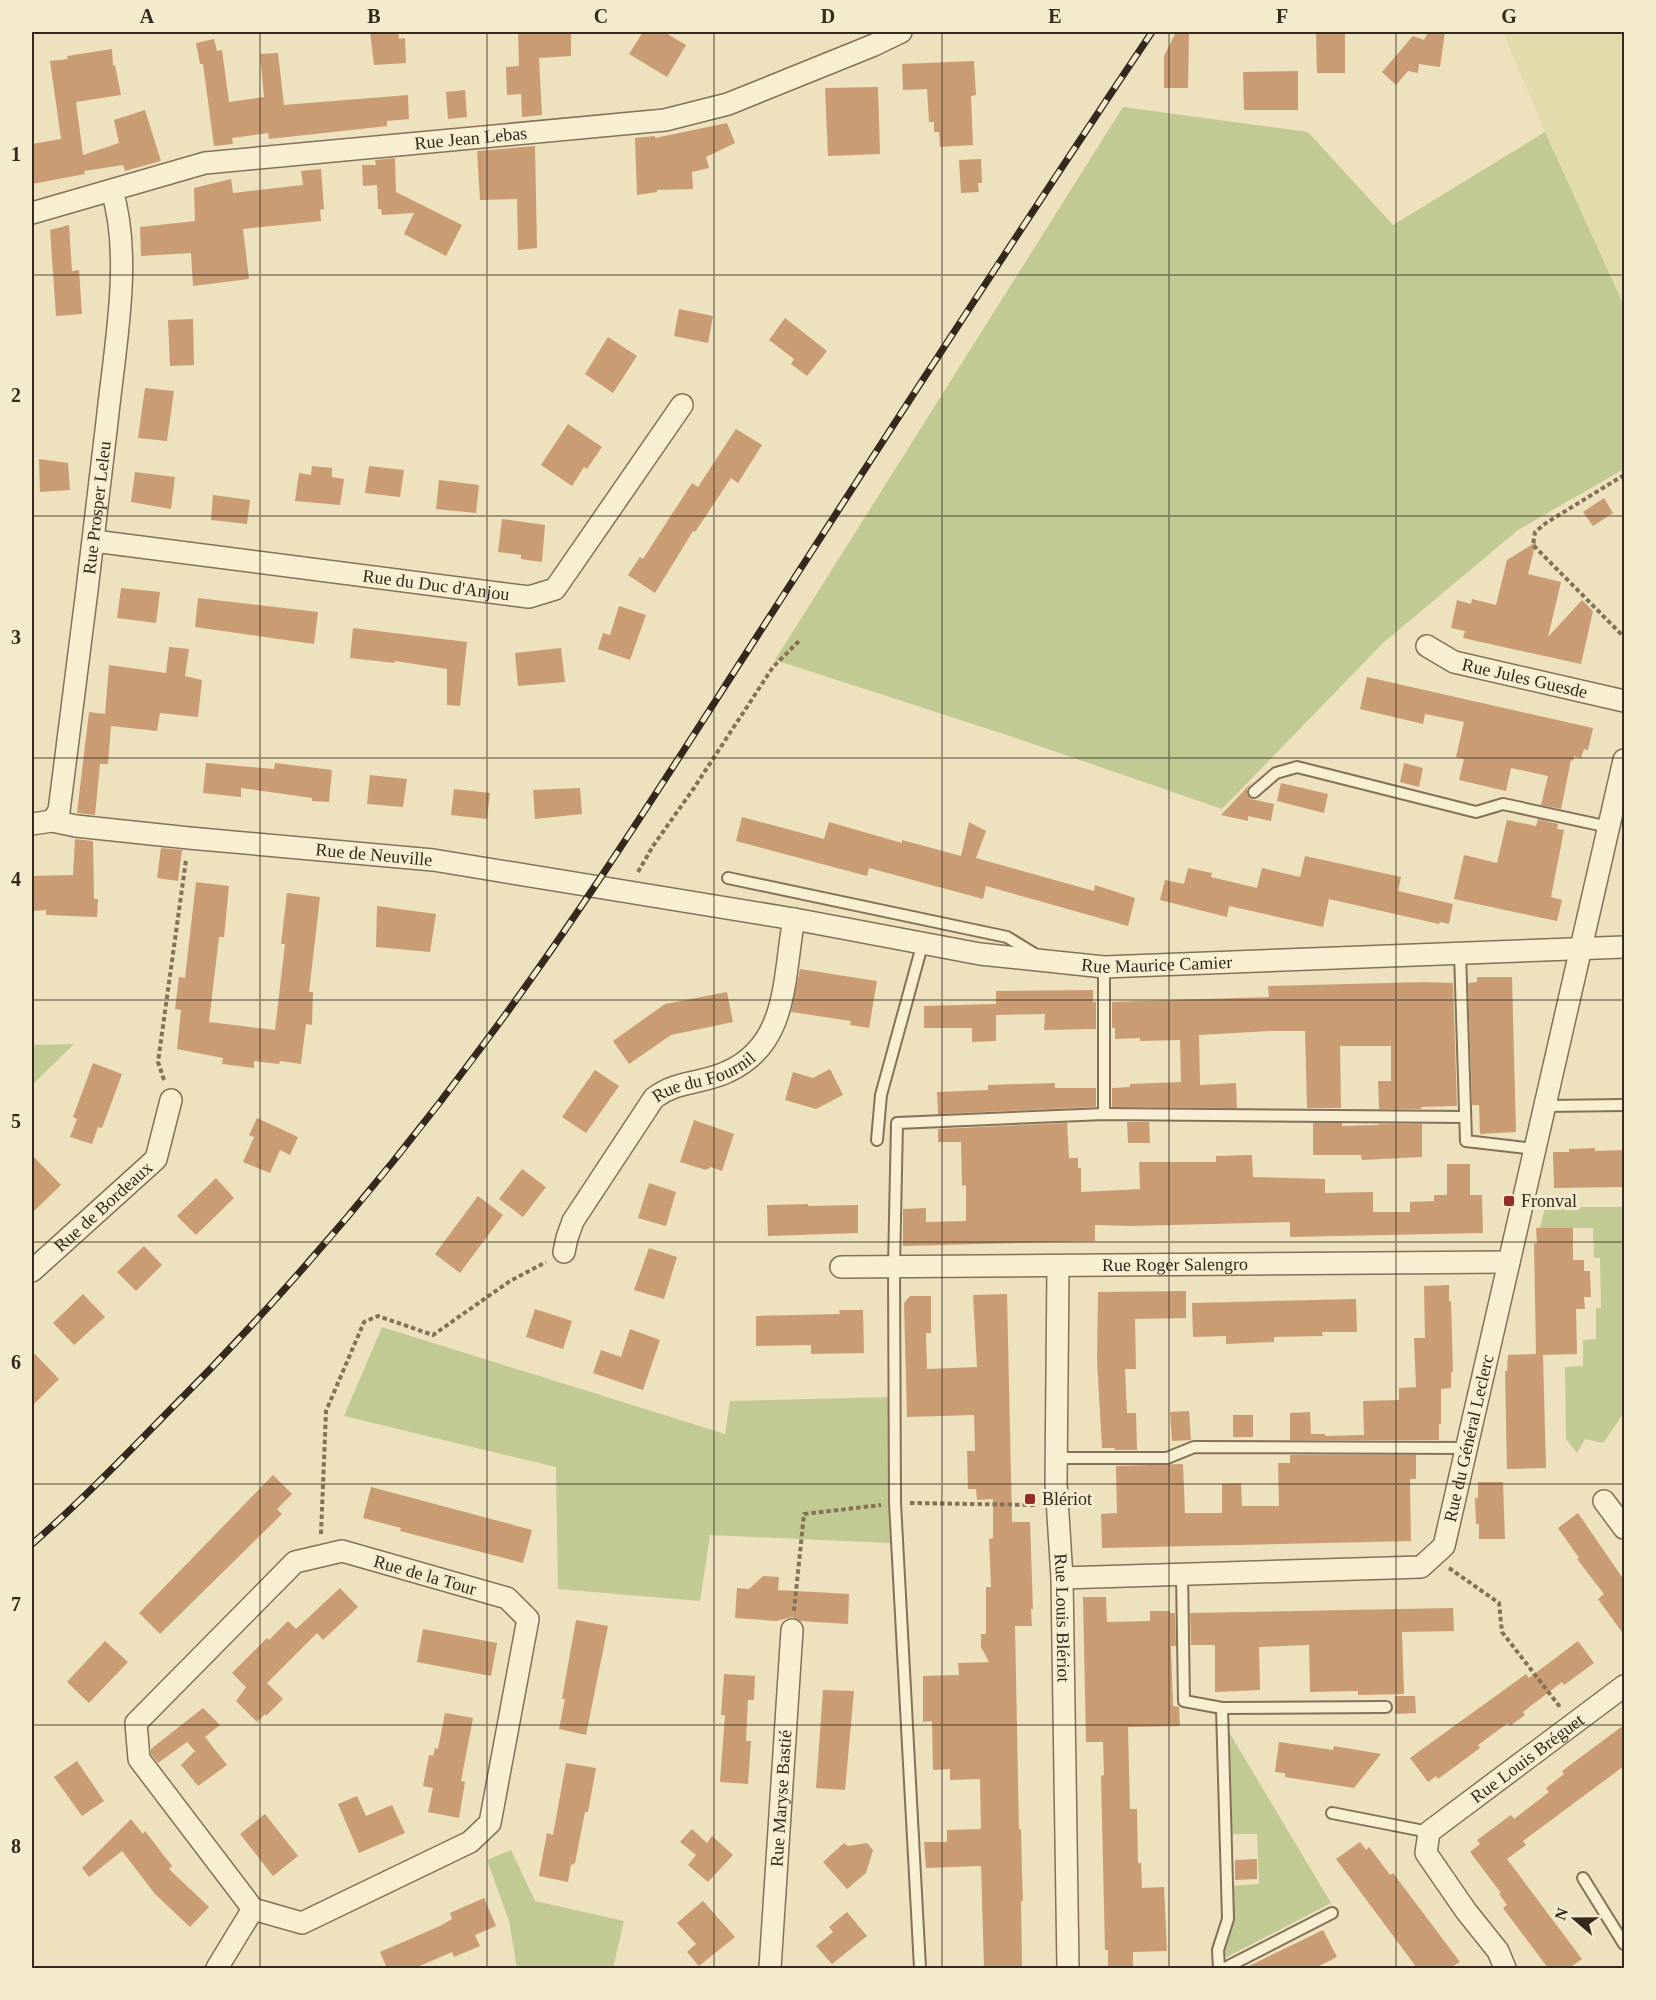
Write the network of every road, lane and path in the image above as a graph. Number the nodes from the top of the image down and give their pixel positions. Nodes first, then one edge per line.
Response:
1 (901, 32) edge
2 (112, 191) junction
3 (32, 213) edge
4 (682, 405) dead end
5 (1624, 475) edge
6 (93, 541) junction
7 (1624, 637) edge
8 (799, 641) dead end
9 (1427, 646) dead end
10 (1624, 701) edge
11 (1624, 760) edge
12 (1254, 792) dead end
13 (42, 823) edge
14 (1609, 827) junction
15 (189, 838) junction
16 (728, 878) dead end
17 (636, 894) junction
18 (692, 903) joint
19 (794, 919) junction
20 (923, 942) junction
21 (1624, 947) edge
22 (1581, 950) junction
23 (1460, 953) junction
24 (1046, 960) junction
25 (1104, 966) junction
26 (171, 1100) joint
27 (1624, 1105) edge
28 (1545, 1106) junction
29 (1104, 1114) junction
30 (1465, 1117) junction
31 (877, 1140) dead end
32 (1535, 1149) junction
33 (564, 1252) joint
34 (1509, 1262) junction
35 (894, 1266) junction
36 (841, 1267) dead end
37 (1059, 1267) junction
38 (32, 1271) edge
39 (1466, 1448) junction
40 (1057, 1458) junction
41 (1604, 1501) dead end
42 (1624, 1528) edge
43 (320, 1556) junction
44 (1432, 1557) junction
45 (1182, 1573) junction
46 (1062, 1578) junction
47 (792, 1630) dead end
48 (1624, 1686) edge
49 (1386, 1707) dead end
50 (1222, 1708) junction
51 (1574, 1724) junction
52 (1332, 1813) dead end
53 (1429, 1832) junction
54 (1582, 1878) dead end
55 (253, 1909) junction
56 (1332, 1913) dead end
57 (1624, 1944) edge
58 (217, 1968) edge
59 (770, 1968) edge
60 (920, 1968) edge
61 (1068, 1968) edge
62 (1219, 1968) edge
63 (1224, 1968) edge
64 (1505, 1968) edge

1 - 2 street, Rue Jean Lebas
2 - 3 street, Rue Jean Lebas
2 - 6 street, Rue Prosper Leleu
4 - 6 street, Rue du Duc d'Anjou
5 - 7 path
6 - 13 street, Rue Prosper Leleu
8 - 17 path
9 - 10 street, Rue Jules Guesde
11 - 14 street, Rue du Général Leclerc
12 - 14 lane
13 - 15 street, Rue de Neuville
14 - 22 street, Rue du Général Leclerc
15 - 17 street, Rue de Neuville
15 - 26 path
16 - 24 lane
17 - 18 street, Rue de Neuville
18 - 19 street, Rue Maurice Camier
19 - 20 street, Rue Maurice Camier
19 - 33 street, Rue du Fournil
20 - 24 street, Rue Maurice Camier
20 - 31 lane
21 - 22 street, Rue Maurice Camier
22 - 23 street, Rue Maurice Camier
22 - 28 street, Rue du Général Leclerc
23 - 25 street, Rue Maurice Camier
23 - 30 lane
24 - 25 street, Rue Maurice Camier
25 - 29 lane
26 - 38 street, Rue de Bordeaux
27 - 28 lane
28 - 32 street, Rue du Général Leclerc
29 - 30 lane
29 - 35 lane
30 - 32 lane
32 - 34 street, Rue du Général Leclerc
33 - 43 path
34 - 37 street, Rue Roger Salengro
34 - 39 street, Rue du Général Leclerc
35 - 36 street, Rue Roger Salengro
35 - 37 street, Rue Roger Salengro
35 - 60 lane
37 - 40 street, Rue Louis Blériot
39 - 40 lane
39 - 44 street, Rue du Général Leclerc
40 - 46 street, Rue Louis Blériot
41 - 42 street
43 - 55 street, Rue de la Tour
43 - 55 street, Rue de la Tour
44 - 45 street
44 - 51 path
45 - 46 street
45 - 50 lane
46 - 61 street, Rue Louis Blériot
47 - 59 street, Rue Maryse Bastié
48 - 51 street, Rue Louis Bréguet
49 - 50 lane
50 - 62 lane
51 - 53 street, Rue Louis Bréguet
52 - 53 lane
53 - 64 street
54 - 57 lane
55 - 58 street
56 - 63 lane

